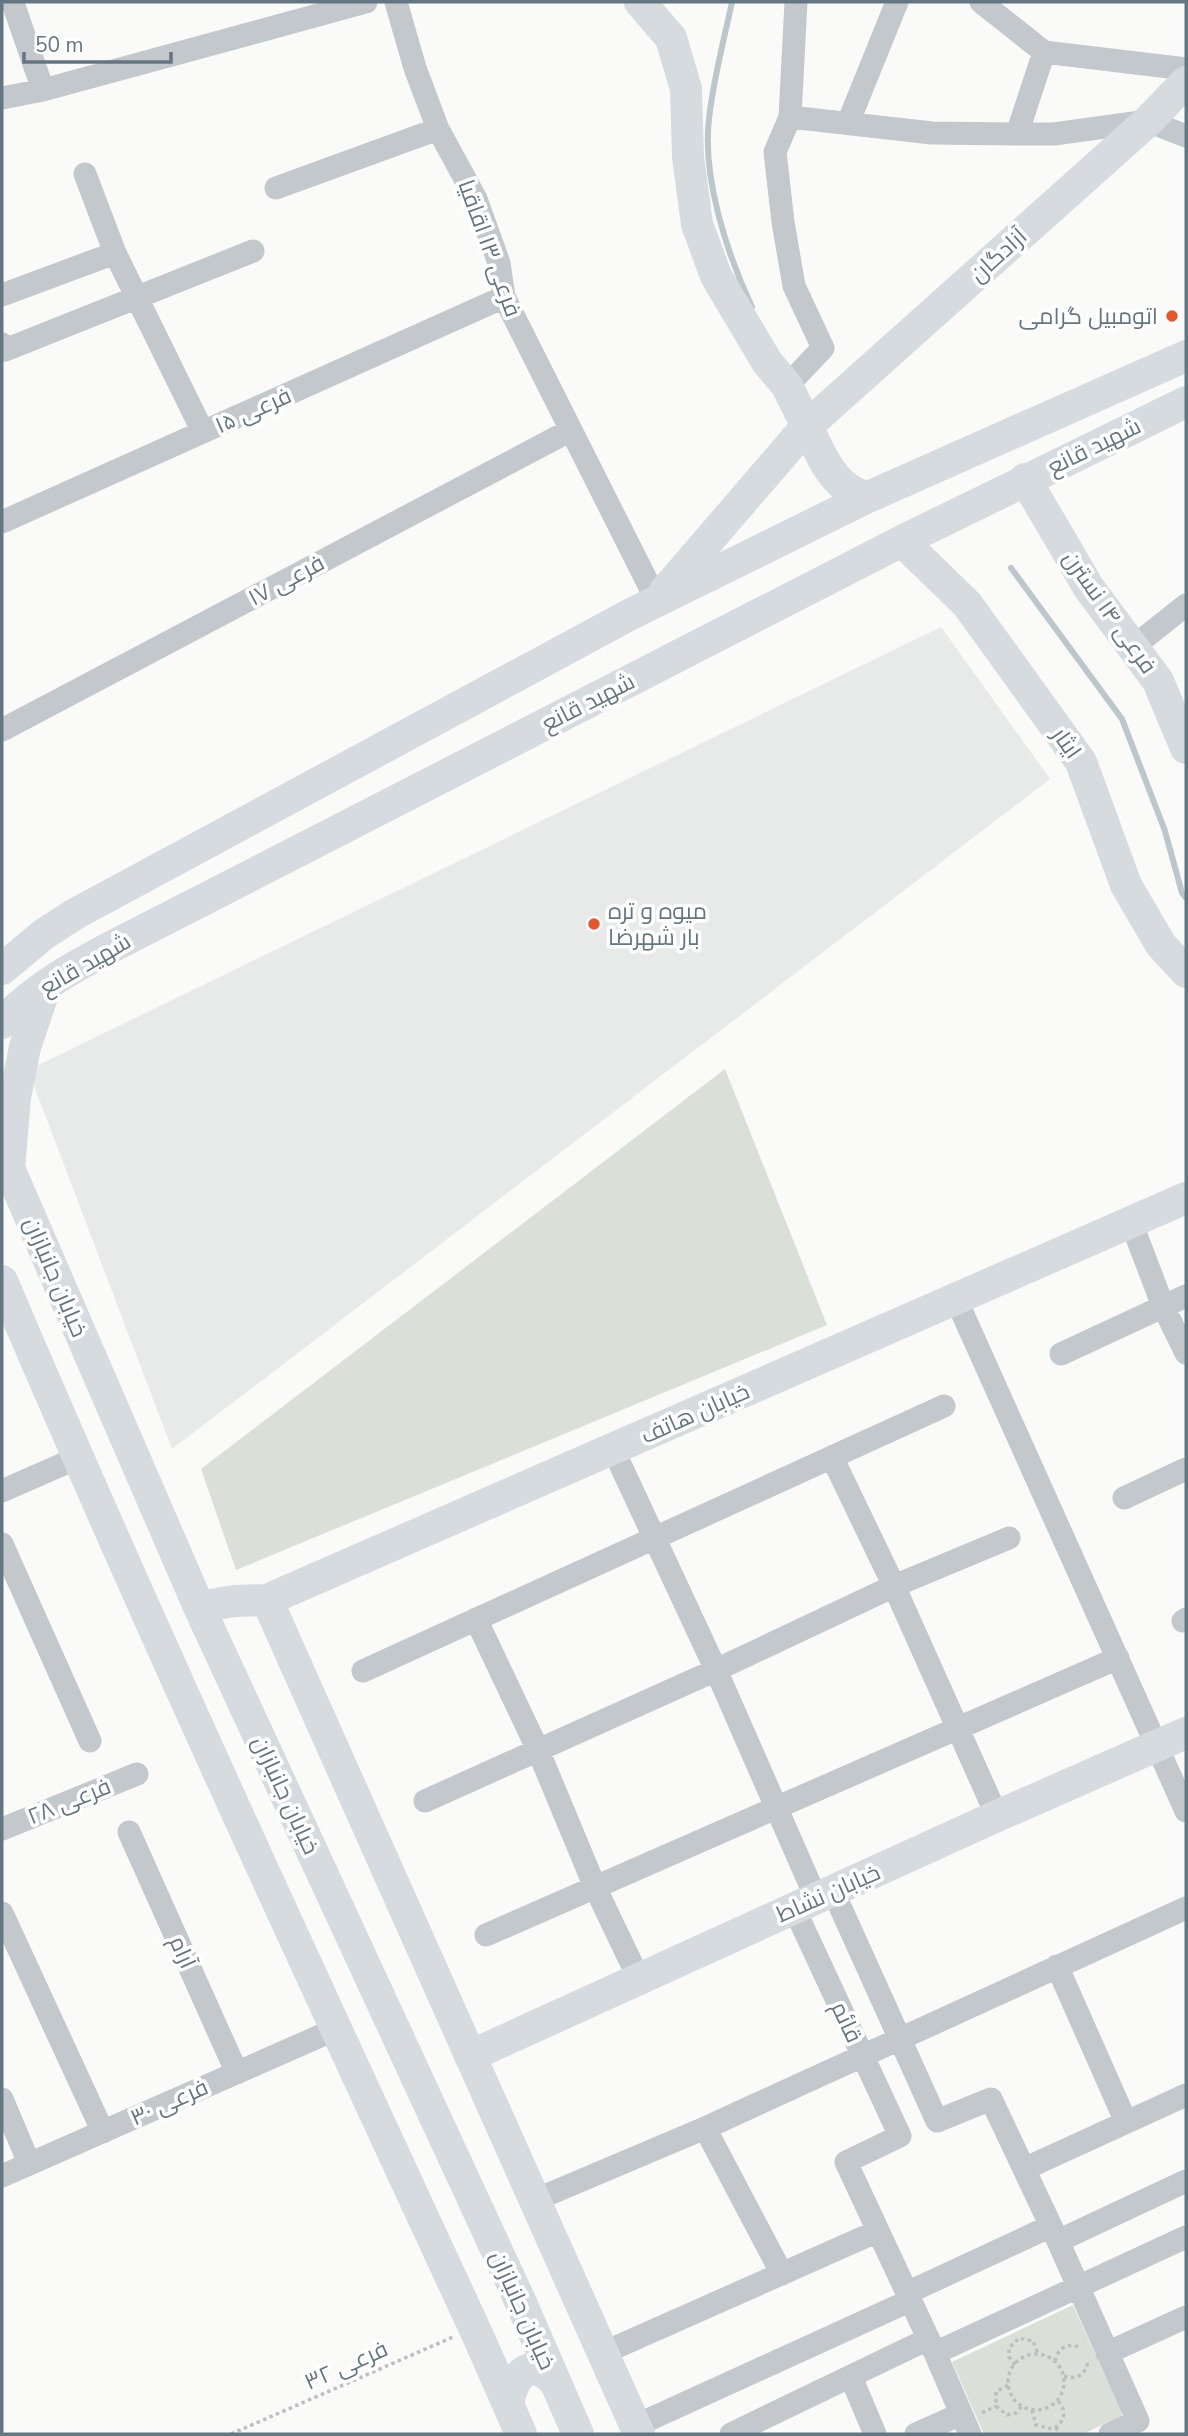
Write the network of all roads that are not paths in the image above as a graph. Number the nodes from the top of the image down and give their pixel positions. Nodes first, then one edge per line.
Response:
1 (366, 2) edge
2 (397, 2) edge
3 (640, 2) edge
4 (796, 2) edge
5 (897, 2) edge
6 (981, 2) edge
7 (14, 6) dead end
8 (1044, 52) junction
9 (1186, 69) edge
10 (1186, 82) edge
11 (43, 90) junction
12 (2, 98) edge
13 (790, 117) junction
14 (1148, 121) junction
15 (848, 124) junction
16 (438, 129) junction
17 (1017, 134) junction
18 (1186, 136) edge
19 (85, 174) dead end
20 (276, 188) dead end
21 (253, 251) dead end
22 (115, 253) junction
23 (2, 295) edge
24 (136, 296) junction
25 (504, 297) junction
26 (2, 344) edge
27 (1186, 356) edge
28 (787, 386) junction
29 (1186, 402) edge
30 (807, 426) junction
31 (571, 430) junction
32 (203, 432) junction
33 (1025, 480) junction
34 (866, 498) junction
35 (2, 522) edge
36 (902, 541) junction
37 (657, 601) junction
38 (1186, 605) edge
39 (1133, 647) junction
40 (2, 730) edge
41 (1186, 748) edge
42 (44, 934) junction
43 (2, 936) edge
44 (2, 969) edge
45 (1186, 972) edge
46 (46, 985) junction
47 (2, 1023) edge
48 (6, 1161) edge
49 (1186, 1198) edge
50 (1131, 1222) junction
51 (2, 1281) edge
52 (1186, 1296) edge
53 (956, 1298) junction
54 (1163, 1306) junction
55 (1186, 1353) edge
56 (1061, 1354) dead end
57 (944, 1406) dead end
58 (613, 1449) junction
59 (832, 1457) junction
60 (77, 1458) junction
61 (1186, 1469) edge
62 (2, 1491) edge
63 (1124, 1498) dead end
64 (1009, 1538) dead end
65 (653, 1539) junction
66 (2, 1544) edge
67 (894, 1586) junction
68 (267, 1600) junction
69 (199, 1607) junction
70 (476, 1619) junction
71 (1118, 1658) junction
72 (716, 1670) junction
73 (363, 1671) dead end
74 (958, 1728) junction
75 (1186, 1733) edge
76 (90, 1741) dead end
77 (1157, 1746) junction
78 (538, 1750) junction
79 (137, 1774) dead end
80 (425, 1801) dead end
81 (776, 1808) junction
82 (1186, 1811) edge
83 (997, 1816) junction
84 (2, 1829) edge
85 (130, 1832) dead end
86 (596, 1887) junction
87 (815, 1899) junction
88 (1186, 1908) edge
89 (2, 1913) edge
90 (486, 1935) dead end
91 (1057, 1966) junction
92 (639, 1979) junction
93 (336, 2029) junction
94 (900, 2037) junction
95 (862, 2054) junction
96 (470, 2056) junction
97 (237, 2073) junction
98 (1186, 2095) edge
99 (2, 2099) edge
100 (1126, 2122) junction
101 (705, 2128) junction
102 (103, 2132) junction
103 (29, 2164) junction
104 (1024, 2169) junction
105 (2, 2176) edge
106 (1186, 2181) edge
107 (535, 2200) junction
108 (878, 2231) junction
109 (1055, 2234) junction
110 (1186, 2237) edge
111 (782, 2274) junction
112 (1077, 2288) junction
113 (908, 2297) junction
114 (526, 2314) junction
115 (1186, 2317) edge
116 (476, 2332) junction
117 (932, 2346) junction
118 (603, 2353) junction
119 (1093, 2353) junction
120 (851, 2376) junction
121 (555, 2382) junction
122 (508, 2405) junction
123 (965, 2424) edge
124 (637, 2430) edge
125 (521, 2434) edge
126 (579, 2434) edge
127 (731, 2434) edge
128 (875, 2434) edge
129 (916, 2434) edge
130 (1110, 2434) edge

1 - 11 street
2 - 16 street, فرعی ۱۳ اقاقیا
3 - 28 main road
4 - 13 street
5 - 15 street
6 - 8 street
7 - 11 street
8 - 9 street
8 - 17 street
10 - 14 main road, آزادگان
11 - 12 street
13 - 15 street
13 - 28 street
14 - 17 street
14 - 18 street
14 - 30 main road, آزادگان
15 - 17 street
16 - 20 street
16 - 25 street, فرعی ۱۳ اقاقیا
19 - 22 street
21 - 24 street
22 - 23 street
22 - 24 street
24 - 26 street
24 - 32 street
25 - 31 street, فرعی ۱۳ اقاقیا
25 - 32 street, فرعی ۱۵
27 - 34 main road, شهید قانع
28 - 30 main road
29 - 33 main road, شهید قانع
30 - 34 main road
30 - 37 main road, آزادگان
31 - 37 street, فرعی ۱۳ اقاقیا
31 - 40 street, فرعی ۱۷
32 - 35 street, فرعی ۱۵
33 - 36 main road, شهید قانع
33 - 39 main road, فرعی ۱۴ نسترن
34 - 37 main road, شهید قانع
36 - 45 main road, ایثار
36 - 46 main road, شهید قانع
37 - 42 main road, شهید قانع
38 - 39 street
39 - 41 main road, فرعی ۱۴ نسترن
42 - 43 main road
42 - 44 main road, شهید قانع
46 - 47 main road, شهید قانع
46 - 48 main road
48 - 69 main road, خیابان جانبازان
49 - 50 main road, خیابان هاتف
50 - 53 main road, خیابان هاتف
50 - 54 street
51 - 60 main road
52 - 54 street
53 - 58 main road, خیابان هاتف
53 - 71 street
54 - 55 street
54 - 56 street
57 - 59 street
58 - 65 street
58 - 68 main road, خیابان هاتف
59 - 65 street
59 - 67 street
60 - 62 street
60 - 93 main road
61 - 63 street
64 - 67 street
65 - 70 street
65 - 72 street
66 - 76 street
67 - 72 street
67 - 74 street
68 - 69 main road, خیابان هاتف
68 - 96 main road
69 - 114 main road, خیابان جانبازان
70 - 73 street
70 - 78 street
71 - 74 street
71 - 77 street
72 - 78 street
72 - 81 street
74 - 81 street
74 - 83 street
75 - 77 main road, خیابان نشاط
77 - 82 street
77 - 83 main road, خیابان نشاط
78 - 80 street
78 - 86 street
79 - 84 street, فرعی ۲۸
81 - 86 street
81 - 87 street
83 - 87 main road, خیابان نشاط
85 - 97 street, آرام
86 - 90 street
86 - 92 street
87 - 92 main road, خیابان نشاط
87 - 94 street
87 - 95 street, قائم
88 - 91 street
89 - 102 street
91 - 94 street
91 - 100 street
92 - 96 main road, خیابان نشاط
93 - 97 street, فرعی ۳۰
93 - 116 main road
94 - 95 street
94 - 104 street
95 - 101 street
95 - 108 street, قائم
96 - 107 main road
97 - 102 street, فرعی ۳۰
98 - 100 street
99 - 103 street
100 - 104 street
101 - 107 street
101 - 111 street
102 - 103 street, فرعی ۳۰
103 - 105 street, فرعی ۳۰
104 - 109 street
106 - 109 street
107 - 118 main road
108 - 111 street
108 - 113 street
109 - 112 street
109 - 113 street
110 - 112 street
111 - 118 street
112 - 117 street
112 - 119 street
113 - 117 street
113 - 124 street
114 - 116 main road
114 - 121 main road, خیابان جانبازان
115 - 119 street
116 - 122 main road
117 - 120 street
117 - 123 street
118 - 124 main road
119 - 130 street
120 - 127 street
120 - 128 street
121 - 122 main road
121 - 126 main road, خیابان جانبازان
122 - 125 main road
123 - 129 street

